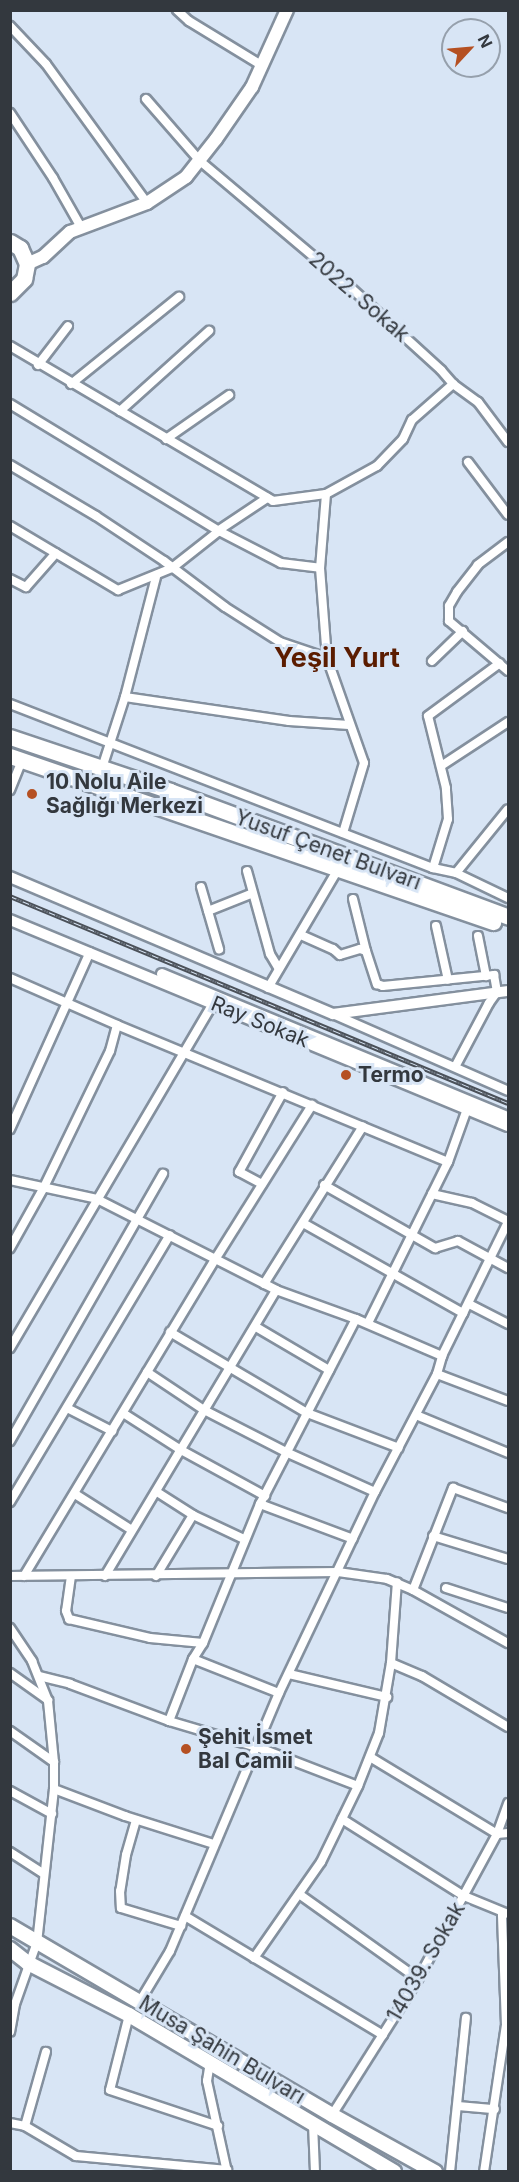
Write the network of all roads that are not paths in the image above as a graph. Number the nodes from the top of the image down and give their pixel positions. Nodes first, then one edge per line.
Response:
1 (177, 10) edge
2 (287, 10) edge
3 (10, 26) edge
4 (261, 65) junction
5 (146, 99) dead end
6 (10, 113) edge
7 (200, 161) junction
8 (147, 203) junction
9 (81, 227) junction
10 (10, 242) edge
11 (27, 264) junction
12 (12, 294) edge
13 (179, 297) dead end
14 (68, 326) dead end
15 (209, 331) dead end
16 (10, 346) edge
17 (38, 365) junction
18 (71, 384) junction
19 (453, 384) junction
20 (229, 395) dead end
21 (10, 404) edge
22 (120, 411) junction
23 (166, 439) junction
24 (508, 442) edge
25 (468, 462) dead end
26 (10, 465) edge
27 (326, 494) junction
28 (267, 498) junction
29 (508, 515) edge
30 (10, 526) edge
31 (219, 530) junction
32 (508, 542) edge
33 (56, 553) junction
34 (172, 568) junction
35 (320, 568) junction
36 (156, 577) junction
37 (10, 579) edge
38 (463, 631) junction
39 (327, 658) junction
40 (432, 661) dead end
41 (501, 663) junction
42 (508, 671) edge
43 (125, 697) junction
44 (10, 704) edge
45 (508, 722) edge
46 (349, 725) junction
47 (10, 737) edge
48 (112, 741) junction
49 (16, 758) edge
50 (441, 766) junction
51 (102, 768) junction
52 (10, 790) edge
53 (508, 809) edge
54 (343, 833) junction
55 (434, 868) junction
56 (338, 869) junction
57 (247, 871) dead end
58 (456, 873) junction
59 (10, 877) edge
60 (201, 887) dead end
61 (253, 893) junction
62 (508, 898) edge
63 (353, 899) dead end
64 (208, 911) junction
65 (10, 915) edge
66 (508, 917) edge
67 (10, 920) edge
68 (436, 926) dead end
69 (508, 927) edge
70 (301, 936) junction
71 (478, 936) dead end
72 (219, 949) dead end
73 (366, 951) junction
74 (90, 952) junction
75 (279, 969) junction
76 (486, 976) junction
77 (10, 978) edge
78 (448, 980) junction
79 (268, 988) junction
80 (503, 992) edge
81 (68, 1003) junction
82 (213, 1003) junction
83 (333, 1014) junction
84 (117, 1025) junction
85 (182, 1054) junction
86 (454, 1067) junction
87 (508, 1091) edge
88 (284, 1092) junction
89 (312, 1105) junction
90 (467, 1109) junction
91 (508, 1117) edge
92 (363, 1126) junction
93 (508, 1126) edge
94 (10, 1129) edge
95 (448, 1162) junction
96 (163, 1174) dead end
97 (10, 1180) edge
98 (262, 1184) junction
99 (324, 1185) junction
100 (43, 1189) junction
101 (432, 1194) junction
102 (98, 1199) junction
103 (139, 1218) junction
104 (508, 1222) edge
105 (303, 1223) junction
106 (411, 1233) junction
107 (170, 1235) junction
108 (10, 1248) edge
109 (216, 1258) junction
110 (489, 1258) junction
111 (508, 1268) edge
112 (392, 1274) junction
113 (264, 1284) junction
114 (276, 1290) junction
115 (469, 1304) junction
116 (464, 1313) junction
117 (356, 1319) junction
118 (368, 1323) junction
119 (508, 1324) edge
120 (255, 1328) junction
121 (170, 1332) junction
122 (10, 1348) edge
123 (442, 1356) junction
124 (231, 1368) junction
125 (329, 1370) junction
126 (147, 1371) junction
127 (437, 1374) junction
128 (508, 1401) edge
129 (68, 1408) junction
130 (204, 1410) junction
131 (123, 1413) junction
132 (307, 1413) junction
133 (416, 1415) junction
134 (112, 1431) junction
135 (10, 1441) edge
136 (399, 1448) junction
137 (181, 1450) junction
138 (288, 1453) junction
139 (508, 1453) edge
140 (157, 1492) junction
141 (375, 1492) junction
142 (75, 1494) junction
143 (265, 1496) junction
144 (10, 1502) edge
145 (260, 1504) junction
146 (508, 1508) edge
147 (193, 1515) junction
148 (132, 1530) junction
149 (434, 1536) junction
150 (244, 1539) junction
151 (353, 1539) junction
152 (508, 1559) edge
153 (338, 1572) junction
154 (230, 1574) junction
155 (10, 1576) edge
156 (24, 1576) junction
157 (71, 1576) junction
158 (105, 1576) junction
159 (156, 1576) junction
160 (397, 1582) junction
161 (446, 1588) dead end
162 (413, 1590) junction
163 (508, 1608) edge
164 (11, 1630) edge
165 (202, 1643) junction
166 (508, 1643) edge
167 (193, 1659) junction
168 (391, 1663) junction
169 (10, 1673) edge
170 (290, 1674) junction
171 (39, 1676) junction
172 (279, 1693) junction
173 (387, 1697) junction
174 (48, 1701) junction
175 (170, 1721) junction
176 (508, 1727) edge
177 (12, 1736) edge
178 (256, 1747) junction
179 (370, 1757) junction
180 (54, 1762) junction
181 (358, 1786) junction
182 (54, 1789) junction
183 (10, 1791) edge
184 (508, 1803) edge
185 (51, 1815) junction
186 (342, 1819) junction
187 (136, 1820) junction
188 (508, 1833) edge
189 (497, 1834) junction
190 (214, 1844) junction
191 (10, 1852) edge
192 (44, 1874) junction
193 (299, 1894) junction
194 (464, 1896) junction
195 (506, 1914) edge
196 (185, 1916) junction
197 (181, 1926) junction
198 (13, 1932) edge
199 (37, 1942) junction
200 (10, 1949) edge
201 (254, 1958) junction
202 (28, 1963) junction
203 (418, 1979) junction
204 (140, 2001) junction
205 (129, 2015) junction
206 (466, 2018) dead end
207 (507, 2025) edge
208 (10, 2032) edge
209 (383, 2035) junction
210 (46, 2052) dead end
211 (210, 2062) junction
212 (458, 2106) junction
213 (495, 2109) junction
214 (332, 2115) junction
215 (10, 2123) edge
216 (313, 2124) junction
217 (25, 2126) junction
218 (218, 2126) junction
219 (227, 2171) edge
220 (315, 2172) edge
221 (394, 2172) edge
222 (435, 2172) edge
223 (450, 2172) edge
224 (484, 2172) edge

1 - 4 street
2 - 4 main road
3 - 8 street
4 - 7 main road
5 - 7 street, 2022. Sokak
6 - 9 street
7 - 8 main road
7 - 19 street, 2022. Sokak
8 - 9 main road
9 - 11 main road
10 - 11 highway
11 - 12 highway
13 - 18 street
14 - 17 street
15 - 22 street
16 - 17 street
17 - 18 street
18 - 22 street
19 - 24 street, 2022. Sokak
19 - 27 street
20 - 23 street
21 - 31 street
22 - 23 street
23 - 28 street
25 - 29 street
26 - 34 street
27 - 28 street
27 - 35 street
28 - 31 street
30 - 33 street
31 - 34 street
31 - 35 street
32 - 38 street
33 - 36 street
33 - 37 street
34 - 36 street
34 - 39 street
35 - 39 street
36 - 43 street
38 - 40 street
38 - 41 street
39 - 46 street
41 - 42 street
41 - 50 street
43 - 46 street
43 - 48 street
44 - 48 street
45 - 50 street
46 - 54 street
47 - 51 highway, Yusuf Çenet Bulvarı
48 - 51 street
48 - 54 street
49 - 52 street
49 - 56 highway, Yusuf Çenet Bulvarı
50 - 55 street
51 - 66 highway, Yusuf Çenet Bulvarı
53 - 58 street
54 - 55 street
55 - 58 street
56 - 69 highway, Yusuf Çenet Bulvarı
56 - 70 street
57 - 61 street
58 - 62 street
59 - 79 street
60 - 64 street
61 - 64 street
61 - 75 street
63 - 73 street
64 - 72 street
65 - 91 street
67 - 74 street, Ray Sokak
68 - 78 street
70 - 73 street
70 - 75 street
71 - 76 street
73 - 78 street
74 - 81 street
74 - 82 street, Ray Sokak
75 - 79 street
76 - 78 street
76 - 80 street
77 - 81 street
79 - 83 street
80 - 83 street
80 - 86 street
81 - 84 street
81 - 94 street
82 - 85 street
82 - 90 street, Ray Sokak
83 - 86 street
84 - 85 street
84 - 100 street
85 - 88 street
85 - 102 street
86 - 87 street
88 - 89 street
88 - 98 street
89 - 92 street
89 - 98 street
90 - 93 street, Ray Sokak
90 - 95 street
92 - 95 street
92 - 99 street
95 - 101 street
96 - 103 street
97 - 100 street
98 - 109 street
99 - 105 street
99 - 106 street
100 - 102 street
100 - 108 street
101 - 104 street
101 - 106 street
102 - 103 street
102 - 122 street
103 - 107 street
103 - 135 street
104 - 110 street
105 - 112 street
105 - 113 street
106 - 110 street
106 - 112 street
107 - 109 street
107 - 129 street
109 - 113 street
109 - 121 street
110 - 111 street
110 - 115 street
112 - 116 street
112 - 118 street
113 - 114 street
114 - 117 street
114 - 120 street
115 - 116 street
115 - 119 street
116 - 123 street
117 - 118 street
117 - 125 street
118 - 123 street
120 - 124 street
120 - 125 street
121 - 124 street
121 - 126 street
123 - 127 street
124 - 130 street
124 - 132 street
125 - 132 street
126 - 130 street
126 - 131 street
127 - 128 street
127 - 133 street
129 - 134 street
129 - 144 street
130 - 137 street
130 - 138 street
131 - 134 street
131 - 137 street
132 - 136 street
132 - 138 street
133 - 136 street
133 - 139 street
134 - 142 street
136 - 141 street
137 - 140 street
137 - 143 street
138 - 141 street
138 - 143 street
140 - 147 street
140 - 148 street
141 - 151 street
142 - 148 street
142 - 156 street
143 - 145 street
145 - 150 street
145 - 151 street
146 - 149 street
147 - 150 street
147 - 159 street
148 - 158 street
149 - 152 street
149 - 162 street
150 - 154 street
151 - 153 street
153 - 154 street
153 - 160 street
153 - 170 street
154 - 159 street
154 - 165 street
155 - 156 street
156 - 157 street
157 - 158 street
157 - 165 street
158 - 159 street
160 - 162 street
160 - 168 street
161 - 163 street
162 - 166 street
164 - 171 street
165 - 167 street
167 - 172 street
167 - 175 street
168 - 173 street
168 - 176 street
169 - 174 street
170 - 172 street
170 - 173 street
171 - 174 street
171 - 175 street
172 - 178 street
173 - 179 street
174 - 180 street
175 - 178 street
177 - 180 street
178 - 181 street
178 - 190 street
179 - 181 street
179 - 189 street
180 - 182 street
181 - 186 street
182 - 185 street
182 - 187 street
183 - 185 street
184 - 189 street, 14039. Sokak
185 - 192 street
186 - 193 street
186 - 194 street
187 - 190 street
187 - 197 street
188 - 189 street
189 - 194 street, 14039. Sokak
190 - 196 street
191 - 192 street
192 - 199 street
193 - 201 street
193 - 203 street
194 - 195 street
194 - 203 street, 14039. Sokak
195 - 207 street
196 - 197 street
196 - 201 street
197 - 204 street
198 - 199 main road, Musa Şahin Bulvarı
199 - 202 street
199 - 204 main road, Musa Şahin Bulvarı
200 - 202 main road, Musa Şahin Bulvarı
201 - 209 street
202 - 205 main road, Musa Şahin Bulvarı
202 - 208 street
203 - 209 street, 14039. Sokak
204 - 214 main road, Musa Şahin Bulvarı
205 - 211 main road, Musa Şahin Bulvarı
205 - 218 street
206 - 212 street
207 - 213 street
209 - 214 street, 14039. Sokak
210 - 217 street
211 - 216 main road, Musa Şahin Bulvarı
211 - 218 street
212 - 213 street
212 - 223 street
213 - 224 street
214 - 222 main road, Musa Şahin Bulvarı
215 - 217 street
216 - 220 street
216 - 221 main road, Musa Şahin Bulvarı
217 - 219 street
218 - 219 street

